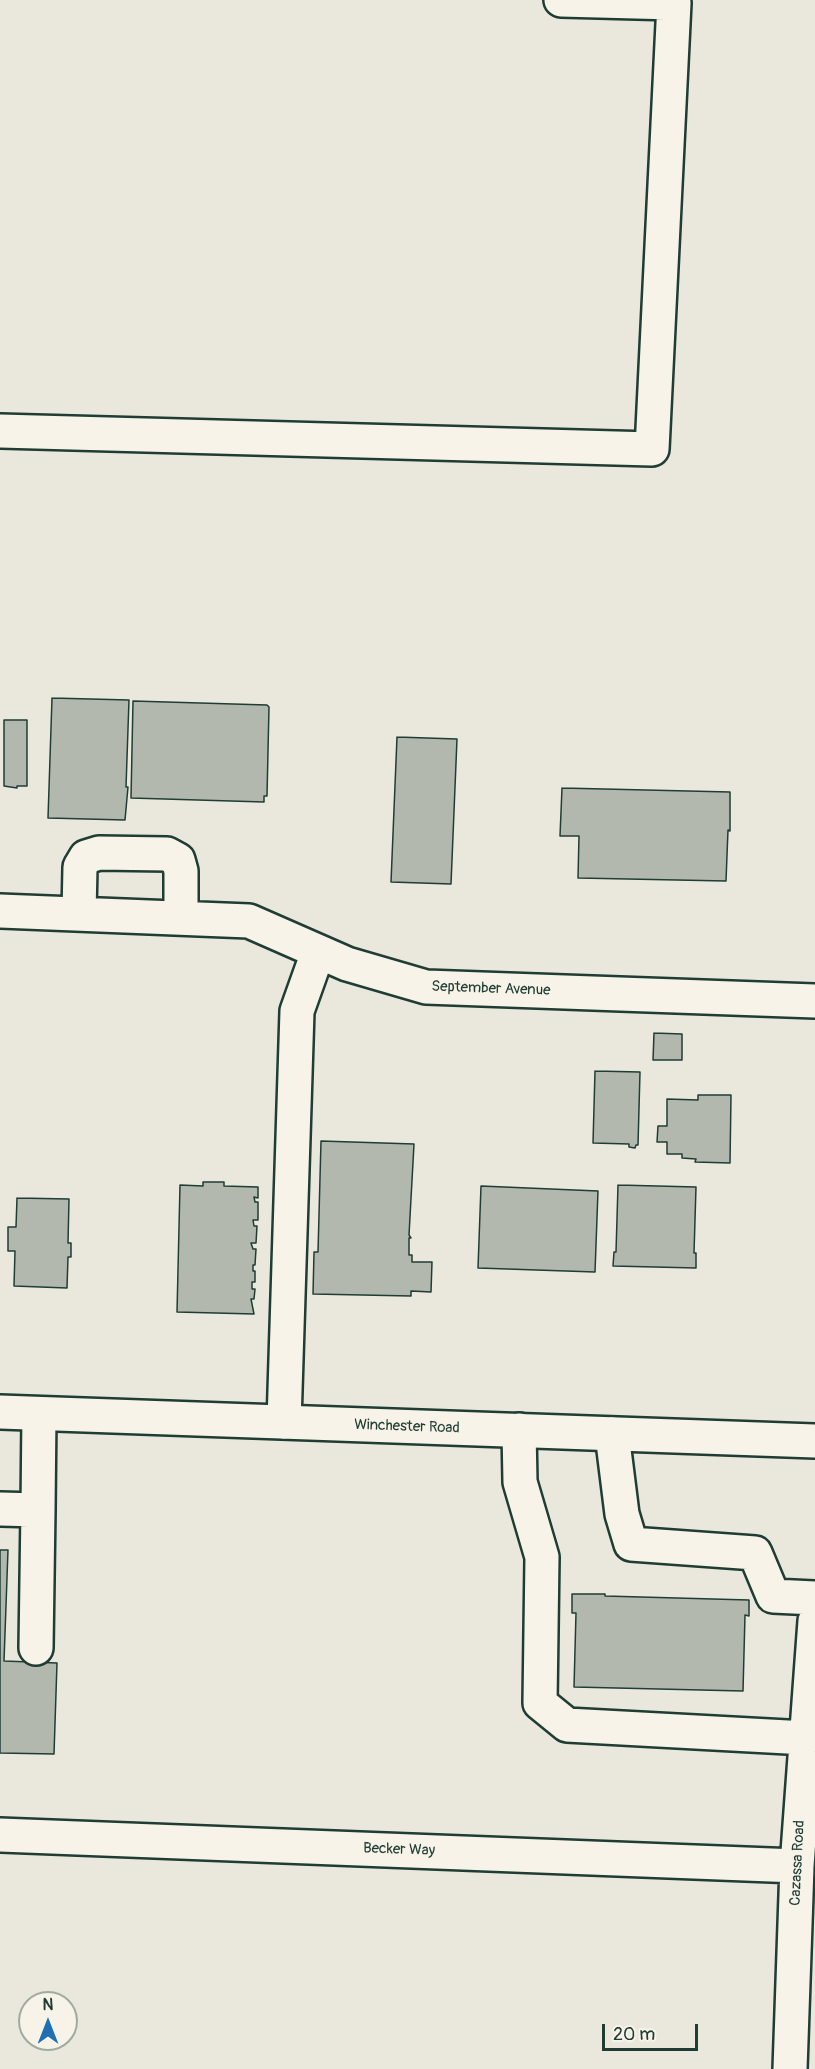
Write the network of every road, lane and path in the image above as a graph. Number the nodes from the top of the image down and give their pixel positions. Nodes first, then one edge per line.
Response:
1 (561, 0) edge
2 (0, 431) edge
3 (0, 911) edge
4 (79, 914) junction
5 (181, 918) junction
6 (318, 952) junction
7 (815, 1001) edge
8 (0, 1412) edge
9 (39, 1414) junction
10 (284, 1422) junction
11 (519, 1430) junction
12 (612, 1434) junction
13 (815, 1441) edge
14 (0, 1509) edge
15 (38, 1510) junction
16 (815, 1598) edge
17 (815, 1621) edge
18 (36, 1648) dead end
19 (806, 1738) junction
20 (0, 1835) edge
21 (797, 1866) junction
22 (804, 1989) edge
23 (790, 2069) edge

1 - 2 street
3 - 4 street, September Avenue
4 - 5 street, September Avenue
4 - 5 street
5 - 6 street, September Avenue
6 - 7 street, September Avenue
6 - 10 street
8 - 9 street, Winchester Road
9 - 10 street, Winchester Road
9 - 15 street
10 - 11 street, Winchester Road
11 - 12 street, Winchester Road
11 - 19 street
12 - 13 street, Winchester Road
12 - 16 street
14 - 15 street
15 - 18 street
17 - 19 street, Cazassa Road
19 - 21 street, Cazassa Road
20 - 21 street, Becker Way
21 - 22 street, Cazassa Road
22 - 23 street, Cazassa Road

